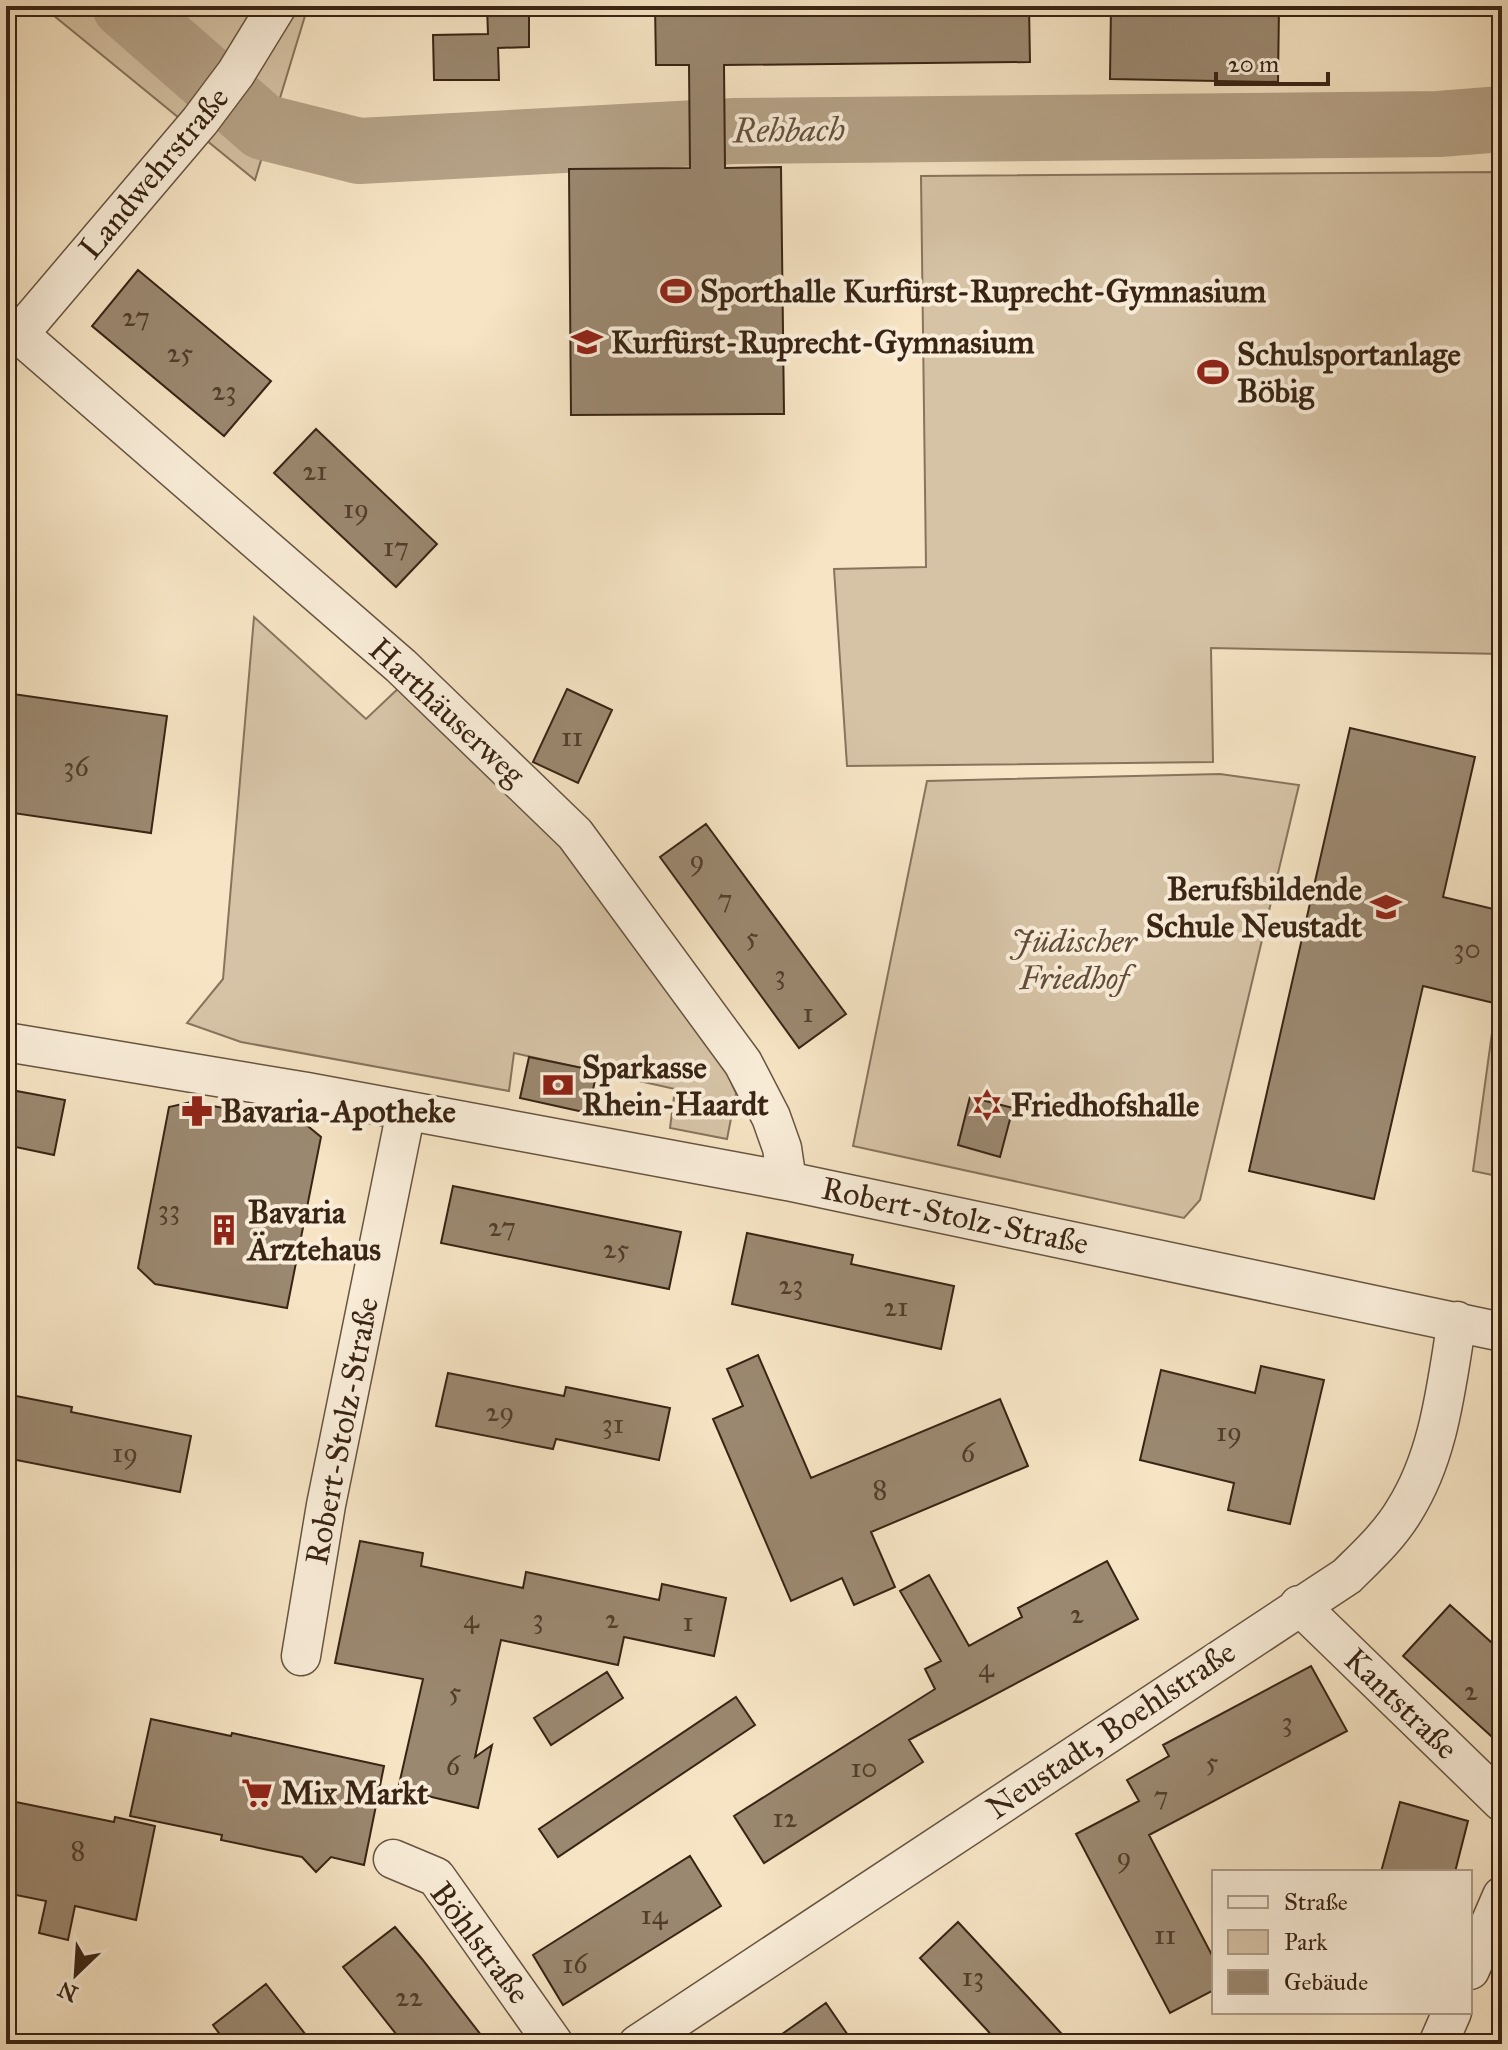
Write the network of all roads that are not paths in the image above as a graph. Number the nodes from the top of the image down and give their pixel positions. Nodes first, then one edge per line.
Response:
1 (277, 6) edge
2 (13, 328) edge
3 (6, 1042) edge
4 (406, 1111) junction
5 (787, 1181) junction
6 (1457, 1321) junction
7 (1502, 1332) edge
8 (1299, 1605) junction
9 (301, 1656) dead end
10 (1502, 1802) edge
11 (393, 1859) dead end
12 (1502, 1896) edge
13 (1472, 1965) edge
14 (1451, 2014) edge
15 (654, 2040) edge
16 (554, 2044) edge
17 (1438, 2044) edge

1 - 2 street, Landwehrstraße
2 - 5 street, Harthäuserweg
3 - 4 street, Robert-Stolz-Straße
4 - 5 street, Robert-Stolz-Straße
4 - 9 street, Robert-Stolz-Straße
5 - 6 street, Robert-Stolz-Straße
6 - 7 street, Robert-Stolz-Straße
6 - 8 street, Neustadt, Boehlstraße
8 - 10 street, Kantstraße
8 - 15 street, Neustadt, Boehlstraße
11 - 16 street, Böhlstraße
12 - 13 street
14 - 17 street

